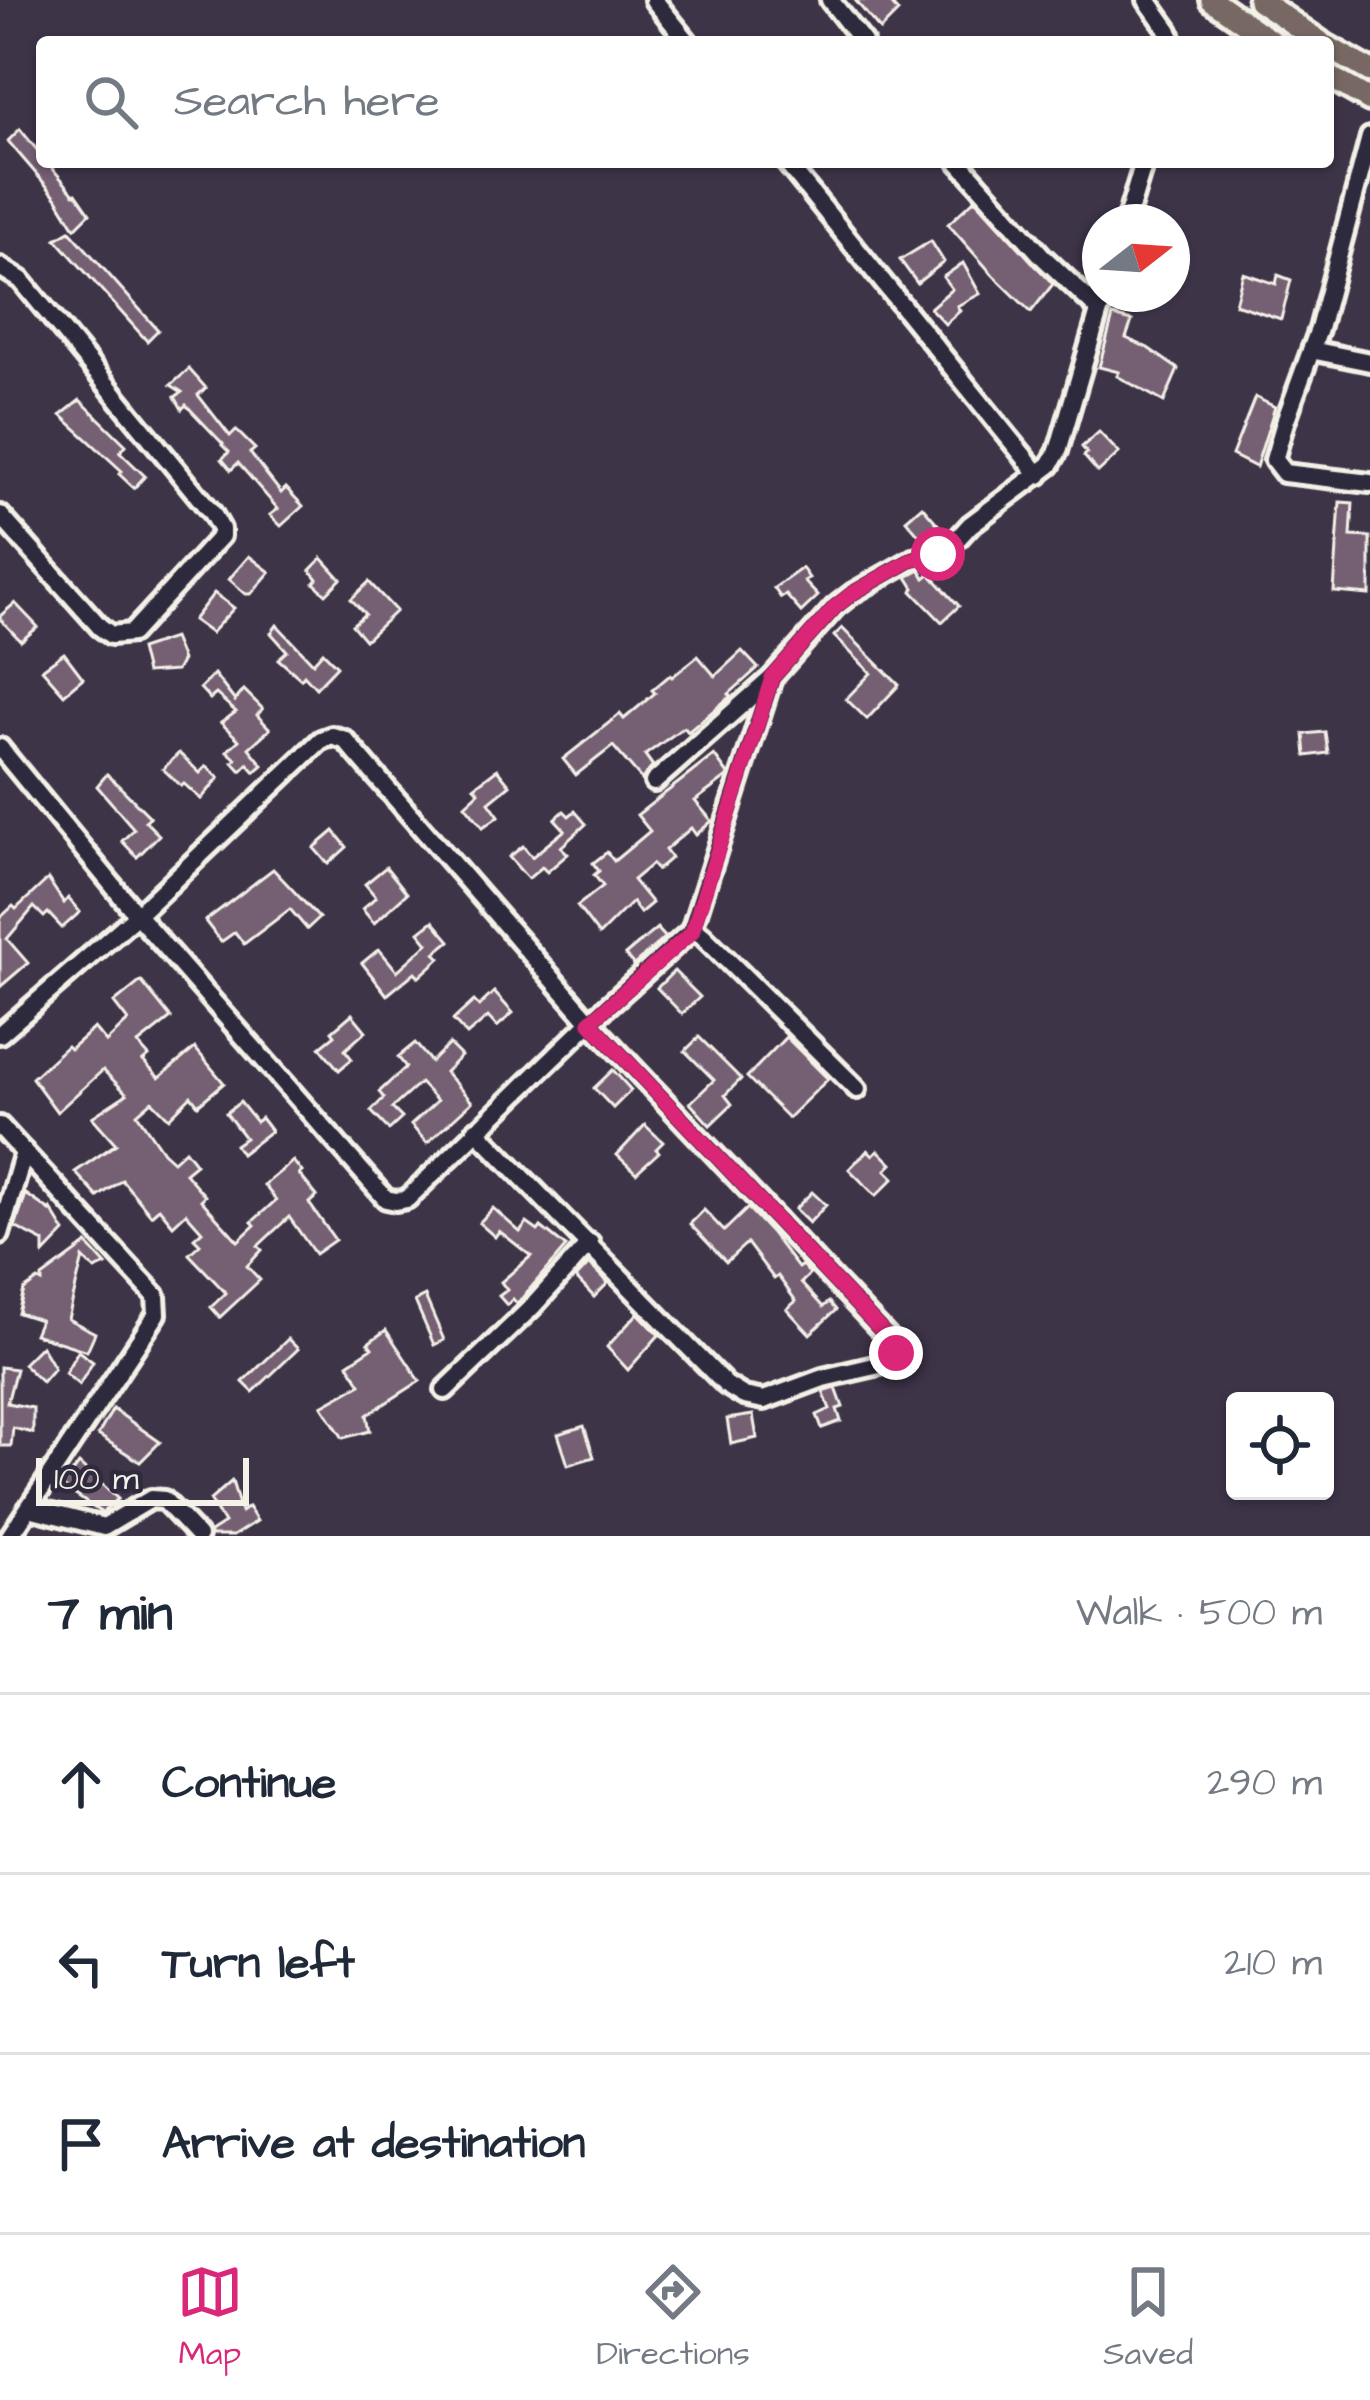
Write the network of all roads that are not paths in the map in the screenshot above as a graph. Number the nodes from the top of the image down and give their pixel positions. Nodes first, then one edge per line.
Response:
1 (654, 0) edge
2 (830, 0) edge
3 (1147, 0) edge
4 (1212, 0) edge
5 (1259, 0) edge
6 (683, 36) edge
7 (858, 36) edge
8 (1170, 36) edge
9 (1263, 36) edge
10 (1311, 36) edge
11 (1334, 50) edge
12 (1370, 71) edge
13 (1334, 79) edge
14 (1370, 100) edge
15 (1370, 137) edge
16 (791, 168) edge
17 (964, 168) edge
18 (1142, 168) edge
19 (1131, 204) edge
20 (0, 267) edge
21 (1082, 287) edge
22 (1098, 312) edge
23 (1311, 350) junction
24 (1370, 362) edge
25 (1039, 475) junction
26 (1370, 482) edge
27 (0, 515) edge
28 (772, 678) junction
29 (0, 748) edge
30 (654, 782) dead end
31 (137, 915) junction
32 (692, 932) junction
33 (590, 1022) junction
34 (0, 1034) edge
35 (856, 1089) dead end
36 (0, 1126) edge
37 (476, 1130) junction
38 (24, 1152) junction
39 (0, 1234) edge
40 (590, 1243) junction
41 (445, 1390) dead end
42 (28, 1508) junction
43 (10, 1536) edge
44 (198, 1536) edge

1 - 6 street
2 - 7 street
3 - 8 street
4 - 9 main road
5 - 10 main road
11 - 12 main road
13 - 14 main road
15 - 23 street
16 - 25 street
17 - 21 street
18 - 19 street
20 - 27 street
22 - 25 street
23 - 24 street
23 - 26 street
25 - 28 street
28 - 30 street
28 - 32 street
29 - 31 street
31 - 33 street
31 - 34 street
31 - 37 street
32 - 33 street
32 - 35 street
33 - 37 street
33 - 40 street
36 - 38 street
37 - 40 street
38 - 39 street
38 - 42 street
40 - 41 street
42 - 43 street
42 - 44 street

